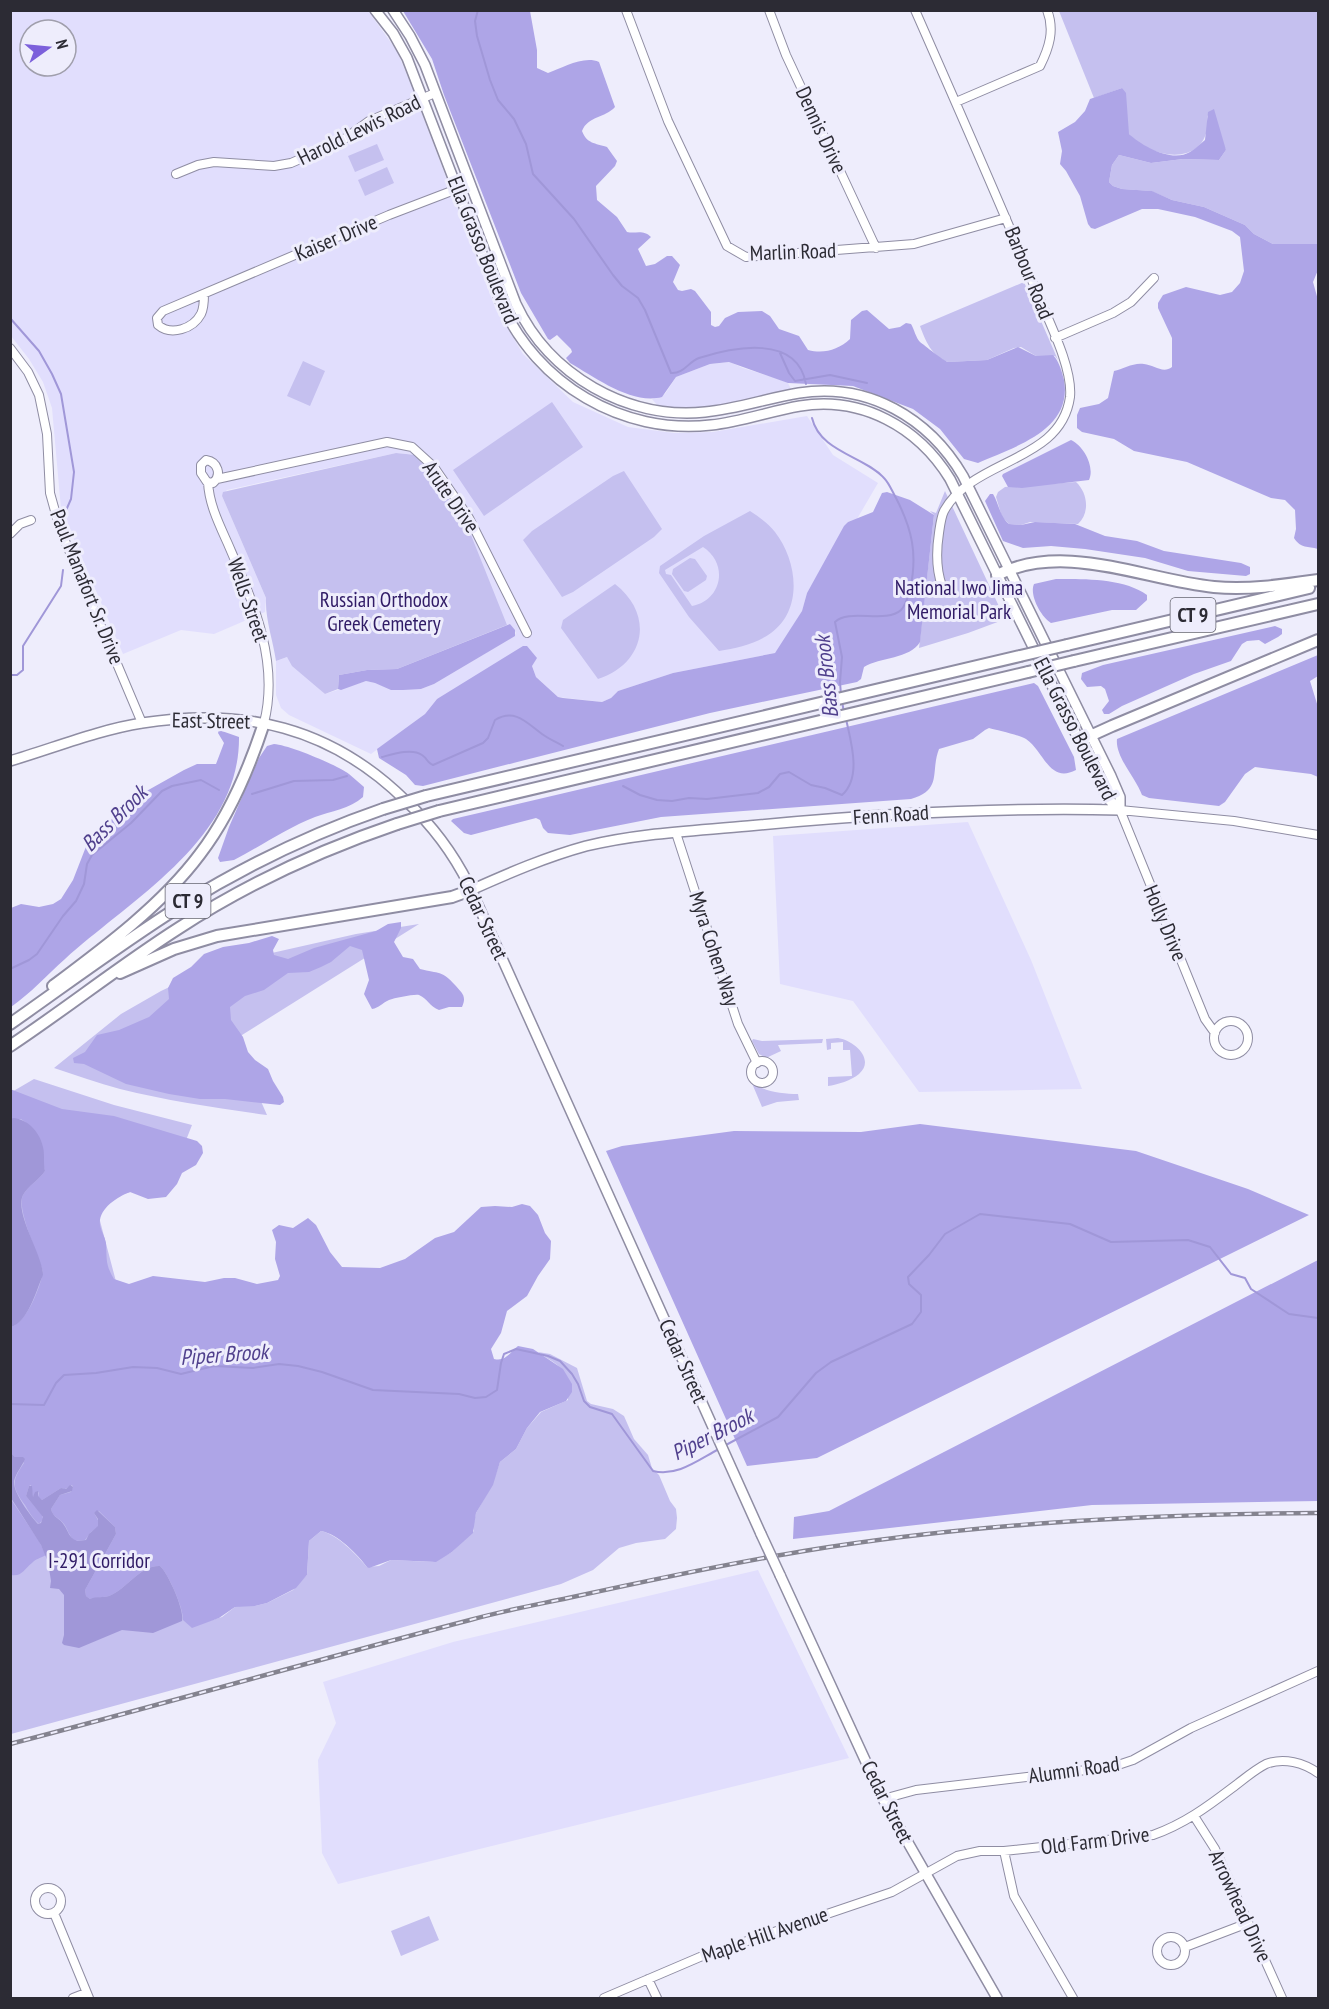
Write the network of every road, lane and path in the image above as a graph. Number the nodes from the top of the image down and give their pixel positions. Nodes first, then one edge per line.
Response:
1 (375, 10) edge
2 (393, 10) edge
3 (626, 10) edge
4 (769, 10) edge
5 (915, 10) edge
6 (1047, 10) edge
7 (435, 93) junction
8 (423, 98) junction
9 (956, 102) junction
10 (176, 174) dead end
11 (470, 184) junction
12 (457, 189) junction
13 (1006, 218) junction
14 (876, 248) junction
15 (1154, 278) dead end
16 (204, 294) junction
17 (1055, 338) junction
18 (10, 348) edge
19 (843, 392) junction
20 (757, 402) junction
21 (840, 405) junction
22 (760, 415) junction
23 (217, 479) junction
24 (208, 482) junction
25 (968, 484) junction
26 (958, 494) junction
27 (31, 520) dead end
28 (10, 534) edge
29 (1009, 569) junction
30 (997, 575) junction
31 (1318, 580) edge
32 (942, 586) dead end
33 (1318, 586) edge
34 (1318, 604) edge
35 (527, 633) dead end
36 (1318, 640) edge
37 (142, 723) junction
38 (264, 723) junction
39 (1091, 736) junction
40 (1079, 741) junction
41 (10, 761) edge
42 (398, 793) joint
43 (1120, 810) junction
44 (676, 833) junction
45 (1318, 835) edge
46 (471, 890) junction
47 (110, 976) junction
48 (12, 1023) edge
49 (1215, 1033) junction
50 (11, 1046) edge
51 (757, 1063) dead end
52 (1318, 1671) edge
53 (1318, 1773) edge
54 (883, 1799) junction
55 (1194, 1816) junction
56 (1004, 1851) junction
57 (926, 1874) junction
58 (54, 1913) dead end
59 (1248, 1923) junction
60 (1185, 1947) dead end
61 (648, 1979) junction
62 (87, 1996) edge
63 (73, 1998) edge
64 (604, 1998) edge
65 (657, 1998) edge
66 (997, 1998) edge
67 (1073, 1998) edge
68 (1282, 1998) edge

1 - 8 main road, Ella Grasso Boulevard
2 - 7 main road, Ella Grasso Boulevard
3 - 14 street, Marlin Road
4 - 14 street, Dennis Drive
5 - 9 street, Barbour Road
6 - 9 street
7 - 8 street, Harold Lewis Road
7 - 11 main road, Ella Grasso Boulevard
8 - 10 street, Harold Lewis Road
8 - 12 main road, Ella Grasso Boulevard
9 - 13 street, Barbour Road
11 - 12 street, Kaiser Drive
11 - 20 main road, Ella Grasso Boulevard
12 - 16 street, Kaiser Drive
12 - 22 main road, Ella Grasso Boulevard
13 - 14 street, Marlin Road
13 - 17 street, Barbour Road
15 - 17 street
16 - 16 street, Kaiser Drive
17 - 25 street, Barbour Road
18 - 37 street, Paul Manafort Sr. Drive
19 - 20 main road, Ella Grasso Boulevard
19 - 21 main road
19 - 25 main road, Ella Grasso Boulevard
20 - 22 main road
21 - 22 main road, Ella Grasso Boulevard
21 - 26 main road, Ella Grasso Boulevard
23 - 24 street
23 - 24 street, Wells Street
23 - 35 street, Arute Drive
24 - 38 street, Wells Street
25 - 26 street, Barbour Road
25 - 29 main road, Ella Grasso Boulevard
26 - 30 main road, Ella Grasso Boulevard
26 - 32 street, Barbour Road
27 - 28 street
29 - 30 highway
29 - 31 highway
29 - 39 main road, Ella Grasso Boulevard
30 - 40 main road, Ella Grasso Boulevard
33 - 48 highway, CT 9, bridge
34 - 47 highway, CT 9, bridge
36 - 39 highway
37 - 38 main road, East Street
37 - 41 main road, East Street
38 - 42 main road, East Street
38 - 48 highway
39 - 40 highway
39 - 43 main road, Ella Grasso Boulevard
40 - 43 main road, Ella Grasso Boulevard
42 - 46 main road, Cedar Street
43 - 44 main road, Fenn Road
43 - 45 street, Fenn Road
43 - 49 street, Holly Drive
44 - 46 main road, Fenn Road
44 - 51 street, Myra Cohen Way
46 - 47 highway
46 - 54 main road, Cedar Street, bridge
47 - 50 highway, CT 9
49 - 49 street, Holly Drive
52 - 54 street, Alumni Road
53 - 55 street, Old Farm Drive
54 - 57 main road, Cedar Street
55 - 56 street, Old Farm Drive
55 - 59 street, Arrowhead Drive
56 - 57 street, Old Farm Drive
56 - 67 street
57 - 61 street, Maple Hill Avenue
57 - 66 main road, Cedar Street
58 - 62 street
59 - 60 street
59 - 68 street, Arrowhead Drive
61 - 64 street, Maple Hill Avenue
61 - 65 street
62 - 63 street

